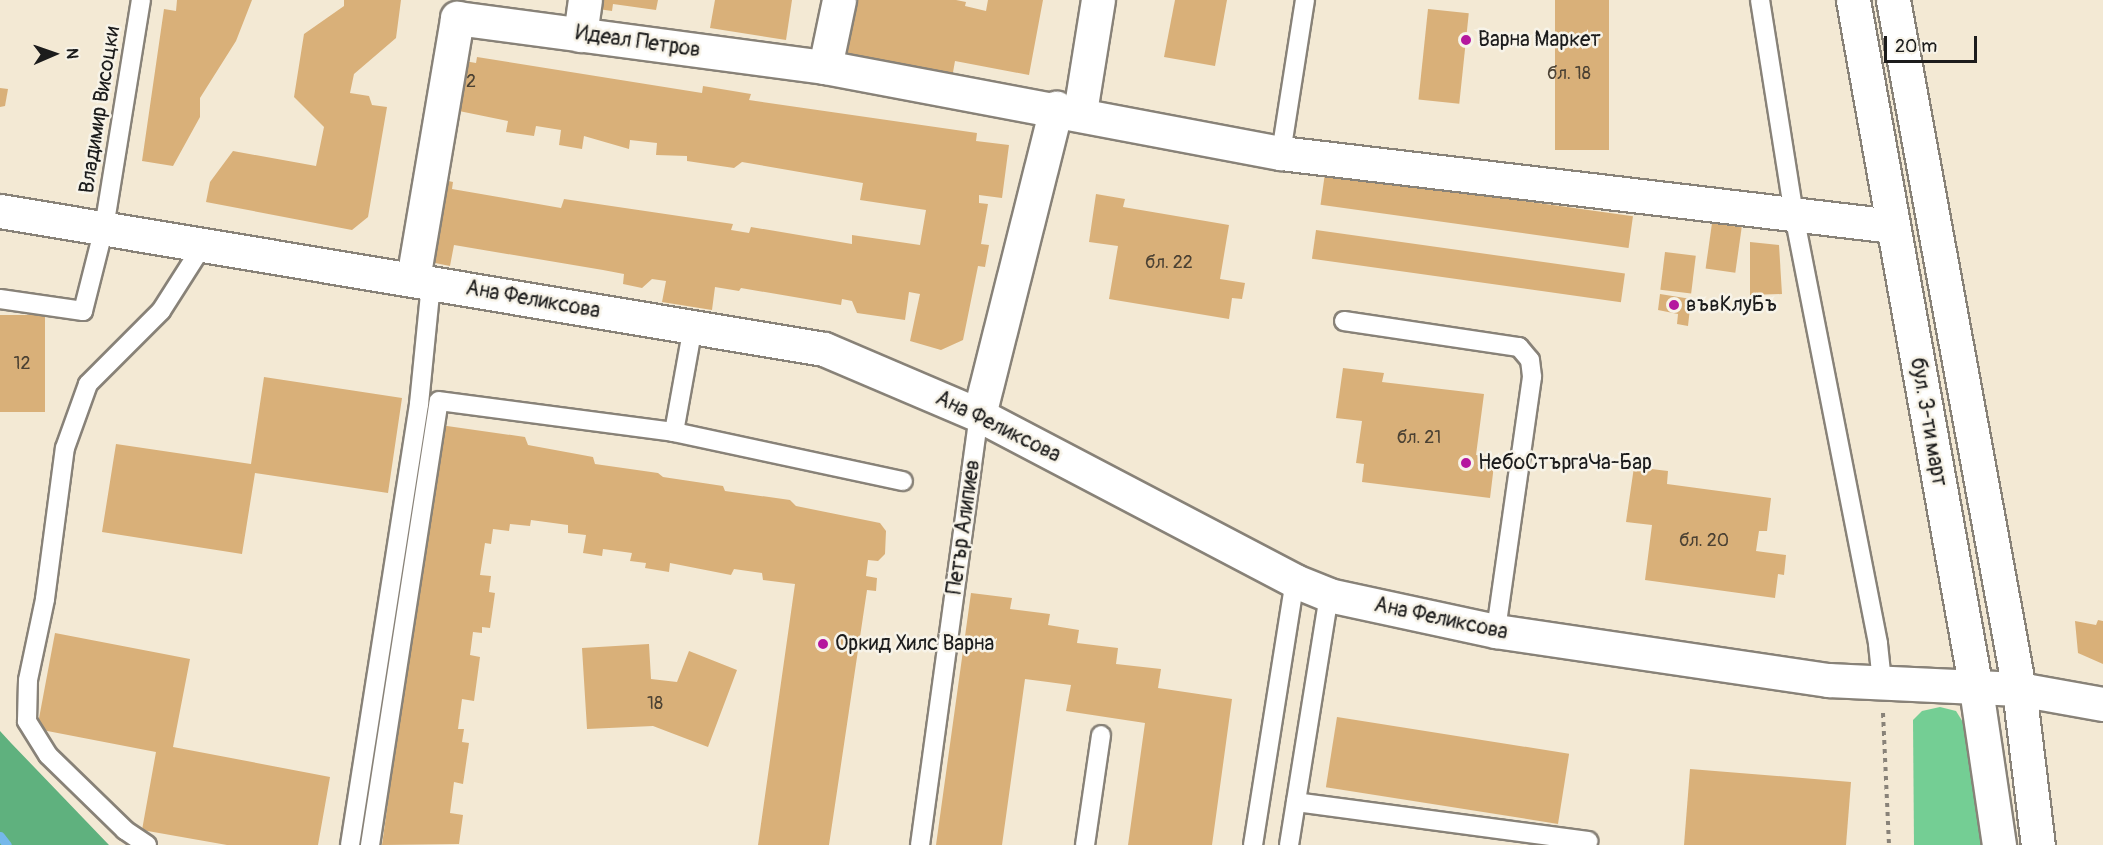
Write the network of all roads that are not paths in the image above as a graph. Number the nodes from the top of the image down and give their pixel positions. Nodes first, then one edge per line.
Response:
1 (141, 0) edge
2 (585, 0) edge
3 (839, 0) edge
4 (1098, 0) edge
5 (1305, 0) edge
6 (1761, 0) edge
7 (1853, 0) edge
8 (1893, 0) edge
9 (579, 35) junction
10 (825, 67) junction
11 (1068, 110) junction
12 (1281, 153) junction
13 (0, 211) edge
14 (1794, 215) junction
15 (1892, 226) junction
16 (104, 228) junction
17 (203, 245) junction
18 (422, 281) junction
19 (0, 299) edge
20 (1344, 321) dead end
21 (693, 326) junction
22 (979, 415) junction
23 (674, 432) junction
24 (903, 482) dead end
25 (1295, 581) junction
26 (1329, 595) junction
27 (1496, 631) junction
28 (1882, 682) junction
29 (1976, 689) junction
30 (2019, 689) junction
31 (2103, 704) edge
32 (1101, 735) dead end
33 (1296, 802) junction
34 (1588, 841) dead end
35 (147, 845) edge
36 (350, 845) edge
37 (370, 845) edge
38 (920, 845) edge
39 (1085, 845) edge
40 (1253, 845) edge
41 (1289, 845) edge
42 (1999, 845) edge
43 (2038, 845) edge

1 - 16 lane, Владимир Висоцки
2 - 9 street
3 - 10 street
4 - 11 street, Петър Алипиев
5 - 12 lane
6 - 14 lane
7 - 15 street, бул. 3-ти март
8 - 30 street, бул. 3-ти март
9 - 10 street, Идеал Петров
9 - 18 street, Идеал Петров
10 - 11 street, Идеал Петров
11 - 12 street, Идеал Петров
11 - 22 street, Петър Алипиев
12 - 14 street, Идеал Петров
13 - 16 street, Ана Феликсова
14 - 15 street, Идеал Петров
14 - 28 lane
15 - 29 street, бул. 3-ти март
16 - 17 street, Ана Феликсова
16 - 19 lane, Владимир Висоцки
17 - 18 street, Ана Феликсова
17 - 35 lane
18 - 21 street, Ана Феликсова
18 - 36 lane
20 - 27 lane
21 - 22 street, Ана Феликсова
21 - 23 lane
22 - 25 street, Ана Феликсова
22 - 38 lane, Петър Алипиев
23 - 24 lane
23 - 37 lane
25 - 26 street, Ана Феликсова
25 - 40 lane
26 - 27 street, Ана Феликсова
26 - 33 lane
27 - 28 street, Ана Феликсова
28 - 29 street, Ана Феликсова
29 - 30 street, Ана Феликсова
29 - 42 street, бул. 3-ти март
30 - 31 street, Ана Феликсова
30 - 43 street, бул. 3-ти март
32 - 39 lane
33 - 34 lane
33 - 41 lane

